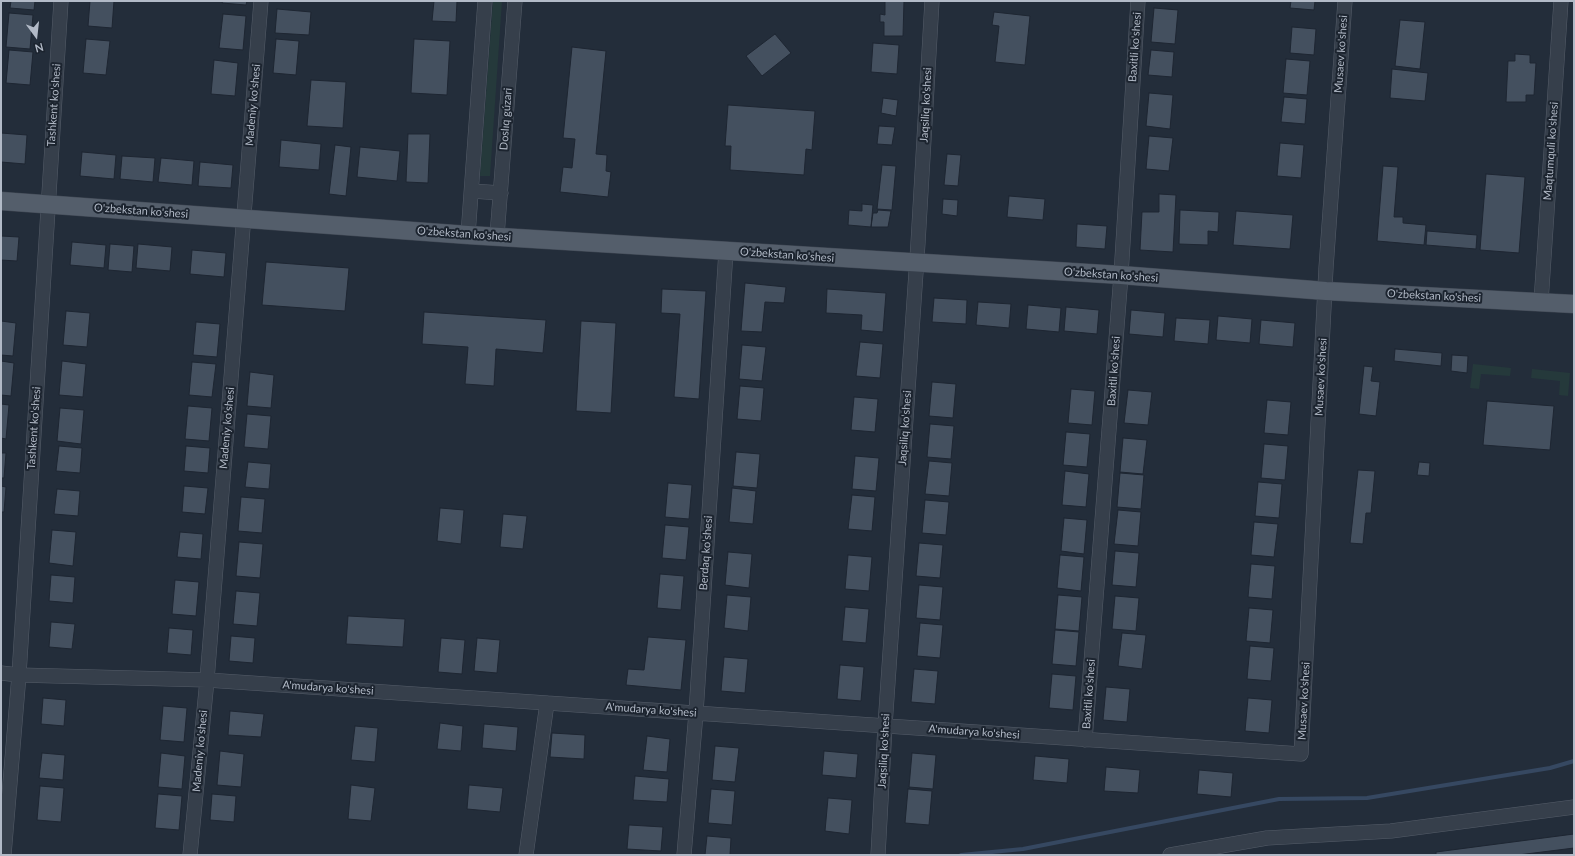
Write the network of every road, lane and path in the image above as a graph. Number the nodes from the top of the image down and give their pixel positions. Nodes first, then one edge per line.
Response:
1 (61, 1) edge
2 (261, 1) edge
3 (485, 1) edge
4 (515, 1) edge
5 (932, 1) edge
6 (1138, 1) edge
7 (1345, 1) edge
8 (1562, 1) edge
9 (472, 190) junction
10 (500, 193) junction
11 (1, 201) edge
12 (48, 204) junction
13 (243, 218) junction
14 (468, 235) junction
15 (497, 236) junction
16 (726, 251) junction
17 (916, 263) junction
18 (1121, 276) junction
19 (1326, 291) junction
20 (1541, 302) junction
21 (1574, 304) edge
22 (1, 673) edge
23 (19, 675) junction
24 (207, 680) junction
25 (547, 703) junction
26 (696, 713) junction
27 (885, 726) junction
28 (1085, 740) junction
29 (1301, 754) joint
30 (1574, 807) edge
31 (4, 855) edge
32 (190, 855) edge
33 (526, 855) edge
34 (684, 855) edge
35 (878, 855) edge
36 (1170, 855) edge

1 - 12 street, Tashkent ko'shesi
2 - 13 street, Madeniy ko'shesi
3 - 9 street
4 - 10 street, Doslıq gúzari
5 - 17 street, Jaqsiliq ko'shesi
6 - 18 street, Baxitli ko'shesi
7 - 19 street, Musaev ko'shesi
8 - 20 street, Maqtumquli ko'shesi
9 - 10 street
9 - 14 street
10 - 15 street, Doslıq gúzari
11 - 12 main road, O'zbekstan ko'shesi
12 - 13 main road, O'zbekstan ko'shesi
12 - 23 street, Tashkent ko'shesi
13 - 14 main road, O'zbekstan ko'shesi
13 - 24 street, Madeniy ko'shesi
14 - 15 main road, O'zbekstan ko'shesi
15 - 16 main road, O'zbekstan ko'shesi
16 - 17 main road, O'zbekstan ko'shesi
16 - 26 street, Berdaq ko'shesi
17 - 18 main road, O'zbekstan ko'shesi
17 - 27 street, Jaqsiliq ko'shesi
18 - 19 main road, O'zbekstan ko'shesi
18 - 28 street, Baxitli ko'shesi
19 - 20 main road, O'zbekstan ko'shesi
19 - 29 street, Musaev ko'shesi
20 - 21 main road, O'zbekstan ko'shesi
22 - 23 street, A'mudarya ko'shesi
23 - 24 street, A'mudarya ko'shesi
23 - 31 street, Tashkent ko'shesi
24 - 25 street, A'mudarya ko'shesi
24 - 32 street, Madeniy ko'shesi
25 - 26 street, A'mudarya ko'shesi
25 - 33 street
26 - 27 street, A'mudarya ko'shesi
26 - 34 street, Berdaq ko'shesi
27 - 28 street, A'mudarya ko'shesi
27 - 35 street, Jaqsiliq ko'shesi
28 - 29 street, A'mudarya ko'shesi
30 - 36 street

